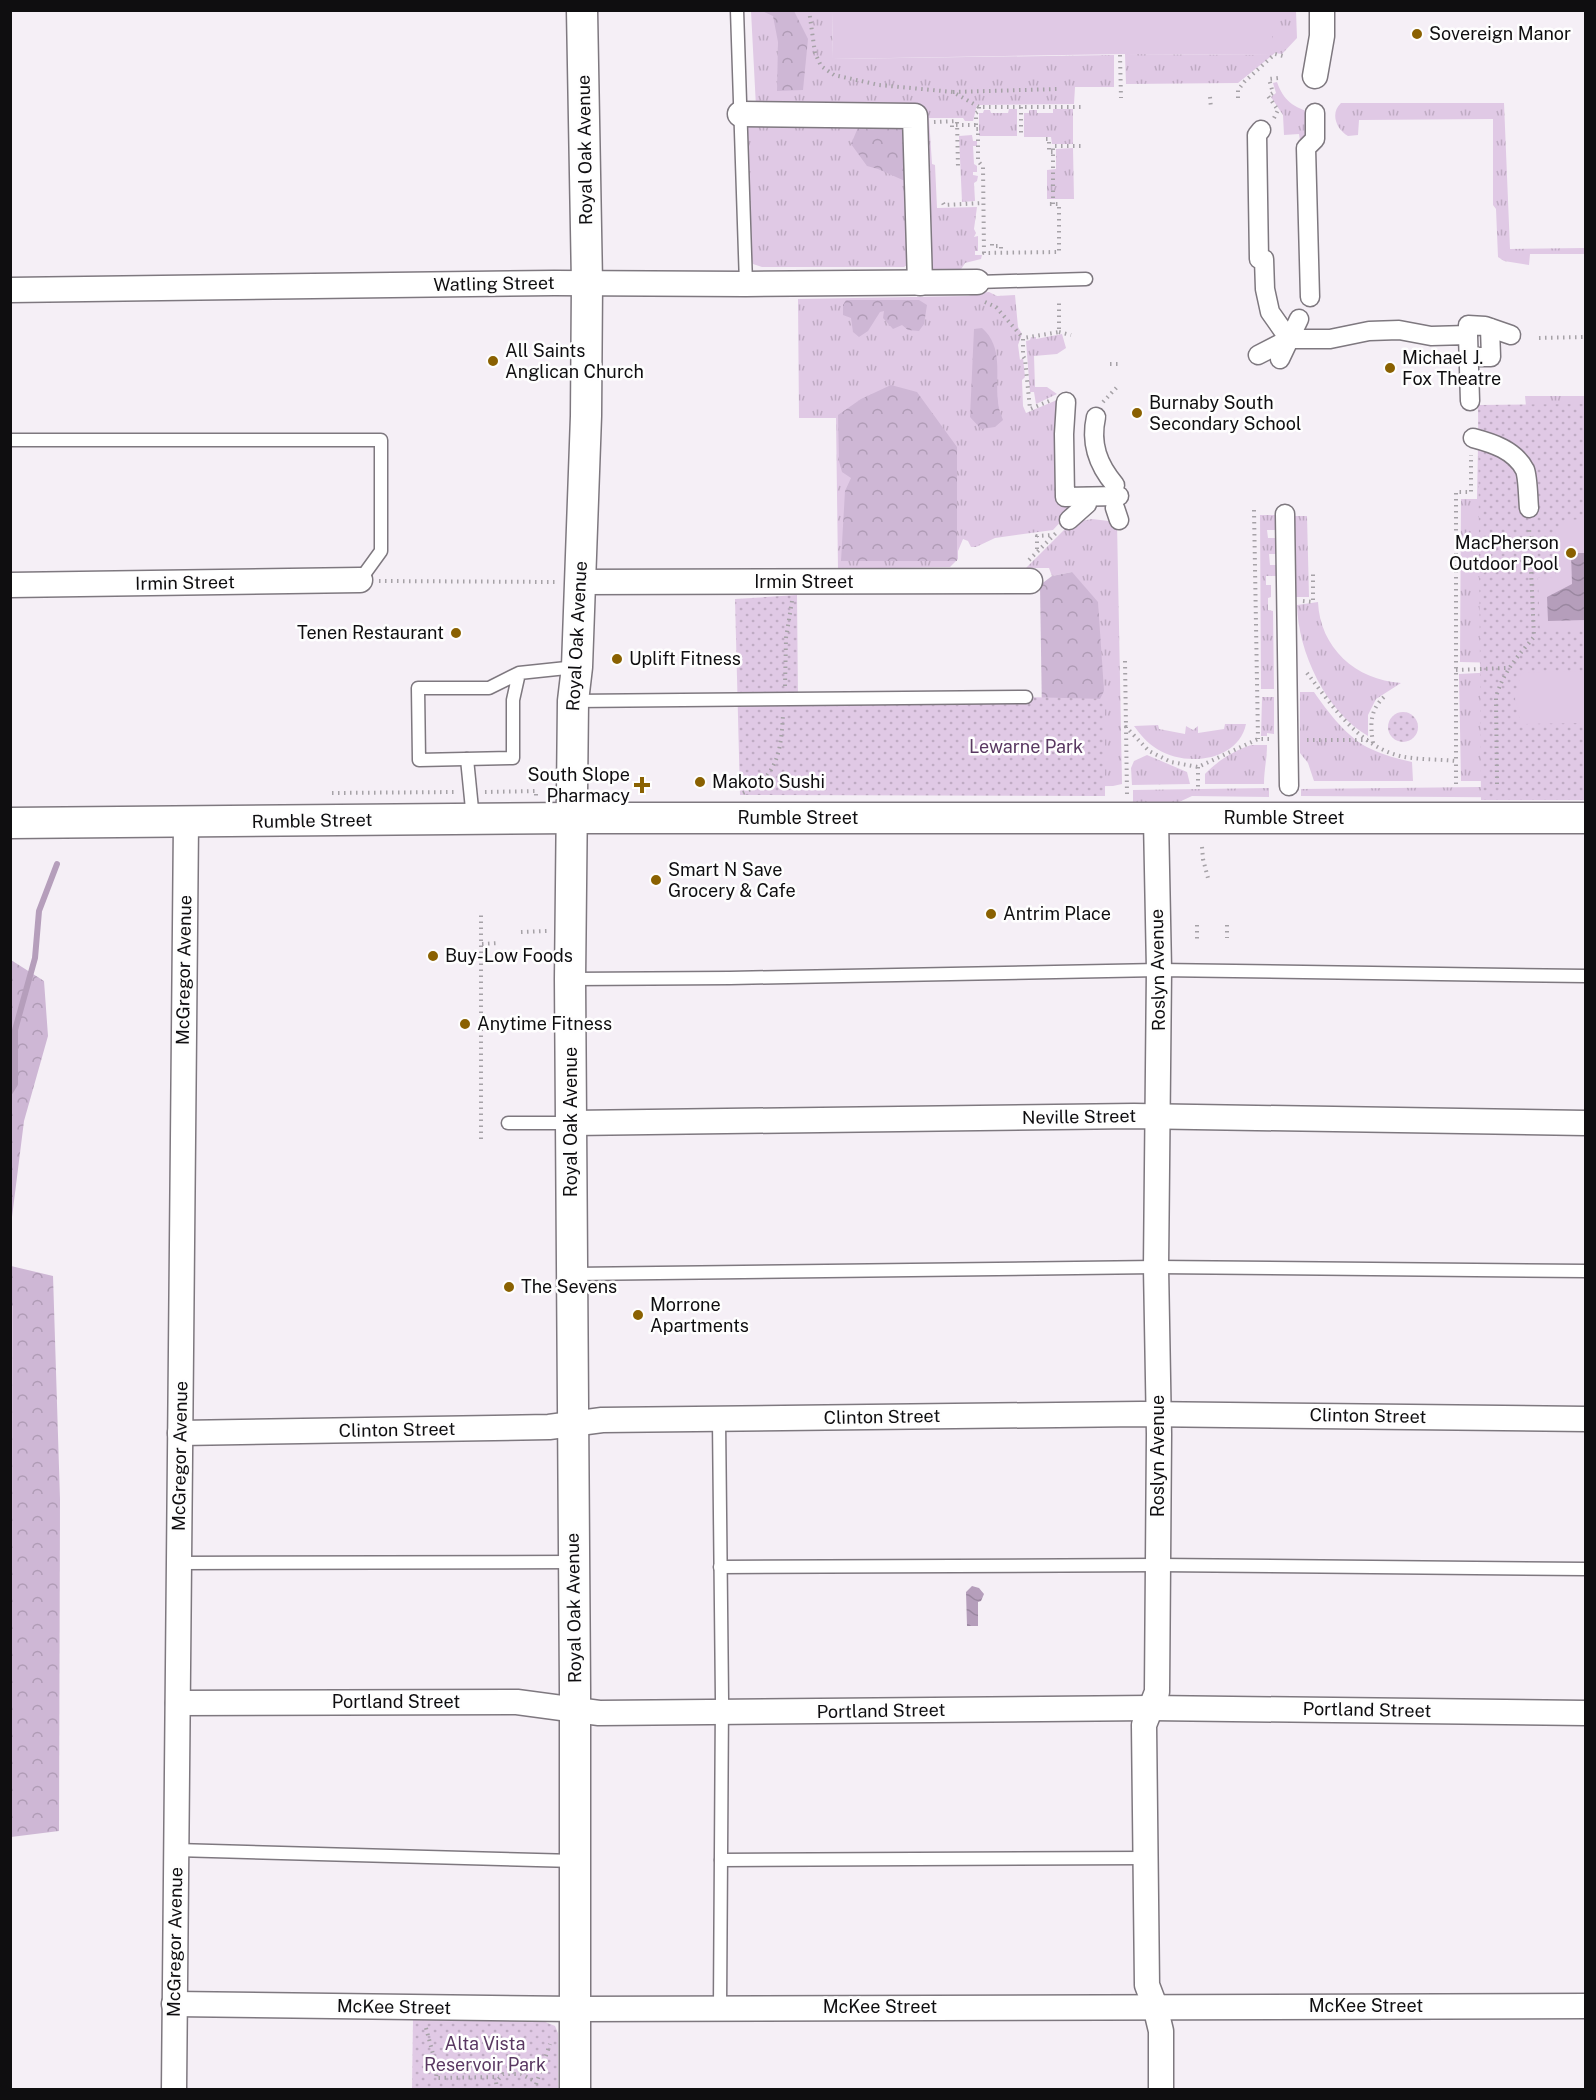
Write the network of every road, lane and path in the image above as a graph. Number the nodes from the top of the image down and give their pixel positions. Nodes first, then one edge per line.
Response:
1 (582, 10) edge
2 (737, 10) edge
3 (809, 10) edge
4 (1322, 10) edge
5 (1120, 55) dead end
6 (1283, 56) dead end
7 (1315, 76) dead end
8 (1278, 78) dead end
9 (1058, 89) dead end
10 (952, 92) junction
11 (1121, 98) dead end
12 (1210, 98) dead end
13 (1238, 98) dead end
14 (979, 107) junction
15 (1021, 107) junction
16 (1085, 107) dead end
17 (1211, 108) dead end
18 (1315, 113) dead end
19 (740, 114) junction
20 (1276, 115) dead end
21 (932, 124) dead end
22 (976, 124) junction
23 (955, 126) junction
24 (1261, 130) dead end
25 (1021, 137) dead end
26 (1046, 139) dead end
27 (1086, 146) dead end
28 (1053, 152) junction
29 (958, 168) dead end
30 (943, 202) dead end
31 (983, 202) junction
32 (1047, 204) dead end
33 (1053, 204) junction
34 (992, 244) dead end
35 (1001, 252) junction
36 (1086, 279) dead end
37 (920, 282) junction
38 (587, 283) junction
39 (746, 284) junction
40 (10, 290) edge
41 (977, 290) junction
42 (1310, 297) dead end
43 (1059, 303) dead end
44 (1299, 319) dead end
45 (1490, 328) junction
46 (1059, 332) junction
47 (1071, 335) dead end
48 (1511, 335) dead end
49 (1586, 337) edge
50 (1023, 338) junction
51 (1539, 338) dead end
52 (1289, 339) junction
53 (1467, 349) junction
54 (1258, 355) dead end
55 (1280, 359) dead end
56 (1110, 364) dead end
57 (1121, 364) dead end
58 (1062, 400) joint
59 (1470, 401) dead end
60 (1067, 434) junction
61 (10, 440) edge
62 (1472, 446) joint
63 (1095, 454) junction
64 (1069, 459) junction
65 (1087, 497) junction
66 (1529, 508) joint
67 (1254, 510) dead end
68 (1285, 514) dead end
69 (1069, 520) joint
70 (1053, 535) junction
71 (1037, 550) junction
72 (1030, 570) joint
73 (360, 580) junction
74 (579, 582) junction
75 (10, 585) edge
76 (1286, 653) junction
77 (1125, 661) dead end
78 (577, 667) junction
79 (1507, 668) junction
80 (1456, 670) junction
81 (519, 673) junction
82 (1026, 697) dead end
83 (1384, 697) dead end
84 (573, 701) junction
85 (1126, 727) junction
86 (1258, 739) junction
87 (1288, 739) junction
88 (1371, 742) junction
89 (467, 759) junction
90 (1456, 761) junction
91 (1198, 767) junction
92 (1456, 784) dead end
93 (1497, 784) dead end
94 (1289, 786) dead end
95 (1198, 787) dead end
96 (1127, 788) dead end
97 (527, 791) dead end
98 (489, 792) dead end
99 (572, 818) junction
100 (1586, 818) edge
101 (473, 819) junction
102 (1156, 819) junction
103 (186, 822) junction
104 (10, 823) edge
105 (1202, 847) dead end
106 (1209, 882) dead end
107 (481, 915) dead end
108 (1197, 925) dead end
109 (1227, 925) dead end
110 (549, 931) dead end
111 (521, 932) dead end
112 (1227, 938) dead end
113 (1197, 939) dead end
114 (498, 943) dead end
115 (482, 944) junction
116 (1159, 970) junction
117 (1586, 976) edge
118 (570, 979) junction
119 (1158, 1117) junction
120 (1586, 1123) edge
121 (508, 1124) dead end
122 (572, 1124) junction
123 (481, 1139) dead end
124 (1156, 1267) junction
125 (1586, 1271) edge
126 (572, 1274) junction
127 (1158, 1414) junction
128 (1586, 1419) edge
129 (719, 1420) junction
130 (573, 1424) junction
131 (180, 1433) junction
132 (573, 1562) junction
133 (179, 1563) junction
134 (1158, 1565) junction
135 (720, 1567) junction
136 (1586, 1569) edge
137 (178, 1703) junction
138 (1151, 1708) junction
139 (575, 1709) junction
140 (722, 1712) junction
141 (1586, 1713) edge
142 (176, 1850) junction
143 (1146, 1858) junction
144 (721, 1860) junction
145 (575, 1861) junction
146 (174, 2004) junction
147 (1155, 2006) junction
148 (1586, 2006) edge
149 (575, 2008) junction
150 (720, 2008) junction
151 (424, 2022) dead end
152 (557, 2044) dead end
153 (500, 2077) junction
154 (536, 2082) junction
155 (174, 2090) edge
156 (497, 2090) edge
157 (534, 2090) edge
158 (575, 2090) edge
159 (1161, 2090) edge

1 - 38 street, Royal Oak Avenue
2 - 19 lane
3 - 10 path
4 - 7 street
5 - 11 path
6 - 13 path
8 - 20 path
9 - 10 path
10 - 14 path
12 - 17 path
14 - 15 path
14 - 22 path
15 - 16 path
15 - 25 path
18 - 42 street
19 - 37 street
19 - 39 lane
21 - 23 path
22 - 23 path
22 - 31 path
23 - 29 path
24 - 52 street
26 - 28 path
27 - 28 path
28 - 33 path
30 - 31 path
31 - 35 path
32 - 33 path
33 - 35 path
34 - 35 path
36 - 41 lane
37 - 39 street, Watling Street
37 - 41 street, Watling Street
38 - 39 street, Watling Street
38 - 40 street, Watling Street
38 - 74 street, Royal Oak Avenue
41 - 50 path
43 - 46 path
44 - 52 street
45 - 48 street
45 - 53 street
45 - 53 street
46 - 47 path
46 - 50 path
49 - 51 path
50 - 58 path
52 - 53 street
52 - 54 street
52 - 55 street
53 - 59 street
56 - 57 path
58 - 60 street
60 - 63 street
60 - 64 street
61 - 73 lane
62 - 66 street
62 - 80 path
63 - 64 street
63 - 65 street
64 - 65 street
65 - 69 street
66 - 79 path
67 - 86 path
68 - 76 street
69 - 70 path
70 - 71 path
70 - 71 path
71 - 72 path
72 - 74 street, Irmin Street
73 - 74 path
73 - 75 street, Irmin Street
74 - 78 street, Royal Oak Avenue
76 - 87 street
76 - 88 path
77 - 85 path
78 - 81 lane
78 - 84 street, Royal Oak Avenue
79 - 80 path
79 - 93 path
80 - 90 path
81 - 89 lane
81 - 89 lane
82 - 84 lane
83 - 88 path
84 - 99 street, Royal Oak Avenue
85 - 91 path
85 - 96 path
86 - 87 path
86 - 91 path
87 - 88 path
87 - 94 street
88 - 90 path
89 - 101 lane
90 - 92 path
91 - 95 path
97 - 98 path
99 - 101 street, Rumble Street
99 - 102 street, Rumble Street
99 - 118 street, Royal Oak Avenue
100 - 102 street, Rumble Street
101 - 103 street, Rumble Street
102 - 116 street, Roslyn Avenue
103 - 104 street, Rumble Street
103 - 131 street, McGregor Avenue
105 - 106 path
107 - 115 path
108 - 113 path
109 - 112 path
110 - 111 path
114 - 115 path
115 - 123 path
116 - 117 lane
116 - 118 lane
116 - 119 street, Roslyn Avenue
118 - 122 street, Royal Oak Avenue
119 - 120 street, Neville Street
119 - 122 street, Neville Street
119 - 124 street, Roslyn Avenue
121 - 122 lane
122 - 126 street, Royal Oak Avenue
124 - 125 lane
124 - 126 lane
124 - 127 street, Roslyn Avenue
126 - 130 street, Royal Oak Avenue
127 - 128 street, Clinton Street
127 - 129 street, Clinton Street
127 - 134 street, Roslyn Avenue
129 - 130 street, Clinton Street
129 - 135 lane
130 - 131 street, Clinton Street
130 - 132 street, Royal Oak Avenue
131 - 133 street, McGregor Avenue
132 - 133 lane
132 - 139 street, Royal Oak Avenue
133 - 137 street, McGregor Avenue
134 - 135 lane
134 - 136 lane
134 - 138 street, Roslyn Avenue
135 - 140 lane
137 - 139 street, Portland Street
137 - 142 street, McGregor Avenue
138 - 140 street, Portland Street
138 - 141 street, Portland Street
138 - 143 street, Roslyn Avenue
139 - 140 street, Portland Street
139 - 145 street, Royal Oak Avenue
140 - 144 lane
142 - 145 lane
142 - 146 street, McGregor Avenue
143 - 144 lane
143 - 147 street, Roslyn Avenue
144 - 150 lane
145 - 149 street, Royal Oak Avenue
146 - 149 street, McKee Street
146 - 155 street, McGregor Avenue
147 - 148 street, McKee Street
147 - 150 street, McKee Street
147 - 159 street, Roslyn Avenue
149 - 150 street, McKee Street
149 - 158 street, Royal Oak Avenue
151 - 153 path
152 - 154 path
153 - 154 path
153 - 156 path
154 - 157 path

